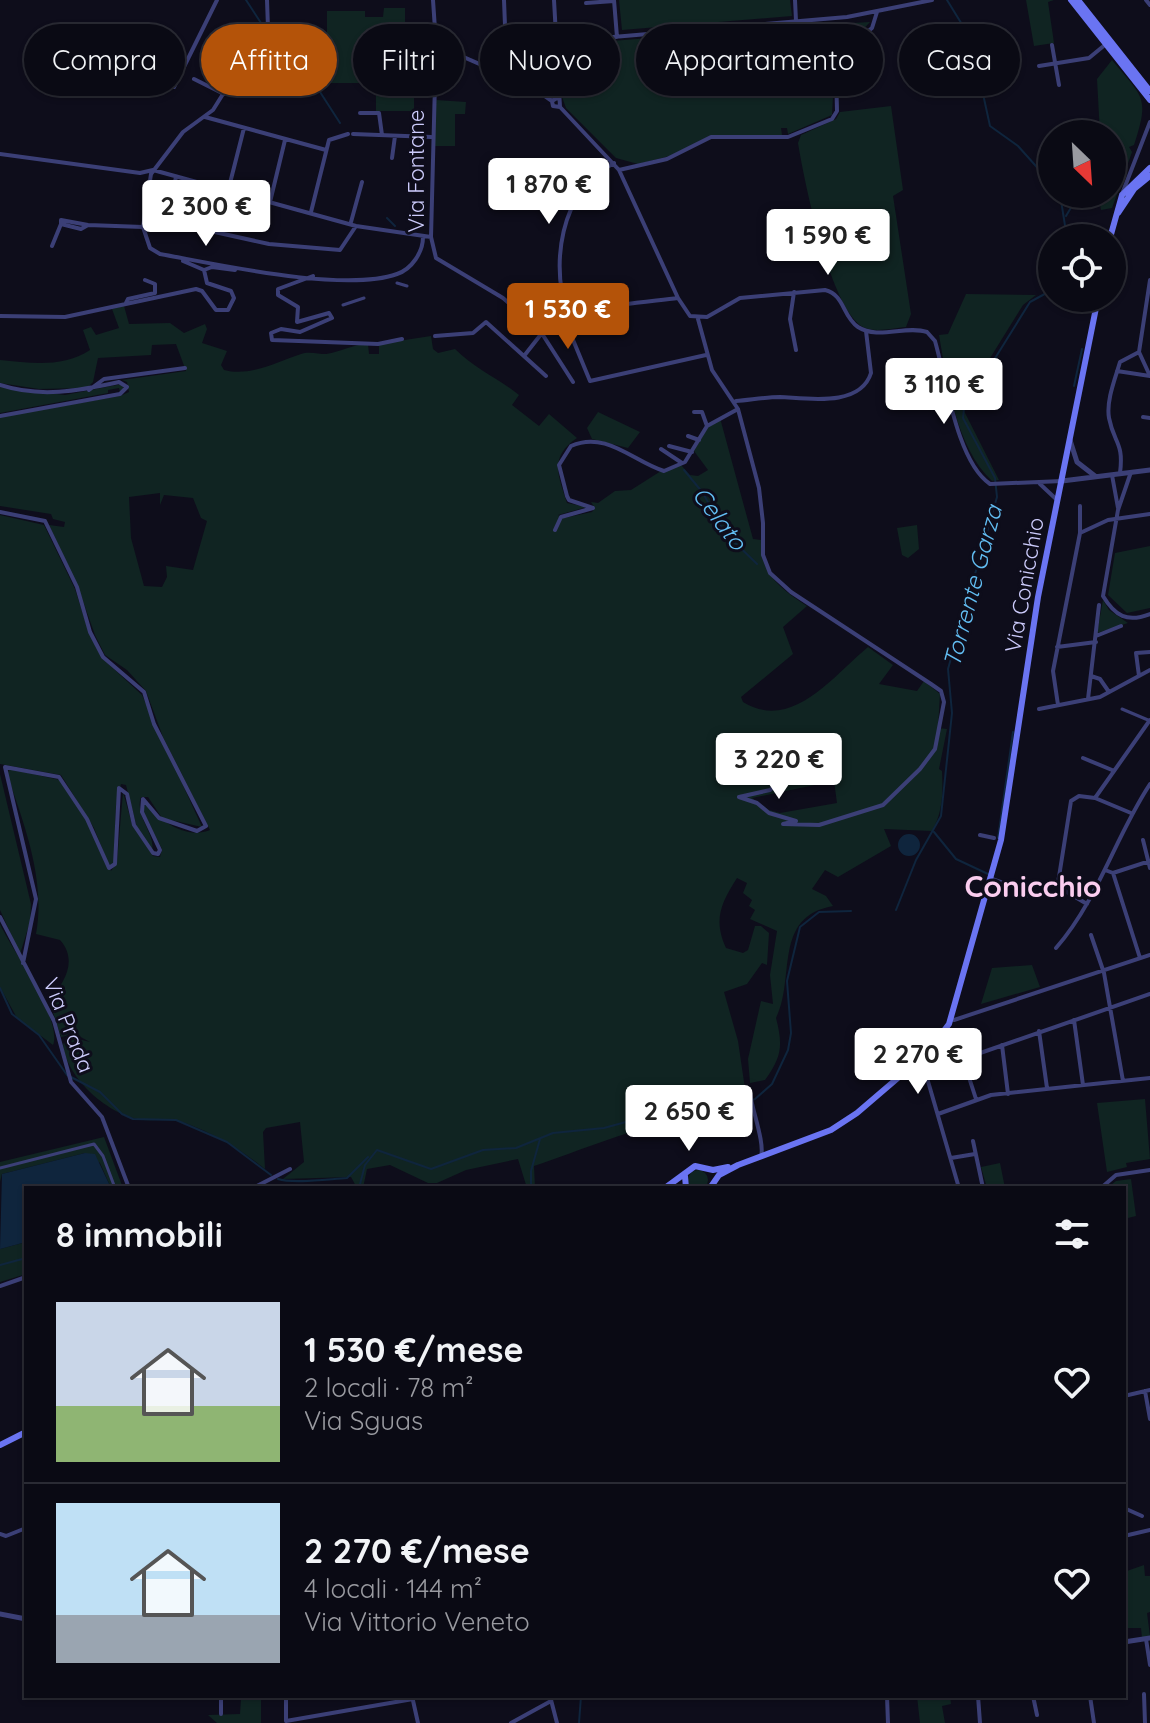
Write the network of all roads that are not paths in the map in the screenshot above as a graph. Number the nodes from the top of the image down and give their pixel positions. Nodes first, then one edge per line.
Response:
1 (217, 0) edge
2 (267, 0) edge
3 (433, 0) edge
4 (504, 0) edge
5 (554, 0) edge
6 (795, 0) edge
7 (932, 0) edge
8 (1071, 0) edge
9 (1078, 0) edge
10 (1146, 0) edge
11 (614, 1) edge
12 (586, 3) dead end
13 (1150, 5) edge
14 (877, 12) junction
15 (796, 21) junction
16 (268, 24) edge
17 (435, 24) edge
18 (505, 24) edge
19 (555, 24) edge
20 (616, 24) edge
21 (620, 37) edge
22 (1106, 44) junction
23 (1052, 45) dead end
24 (1055, 63) junction
25 (185, 65) edge
26 (1039, 66) dead end
27 (194, 79) dead end
28 (201, 82) edge
29 (1059, 85) dead end
30 (1150, 91) edge
31 (222, 96) edge
32 (433, 96) edge
33 (548, 96) edge
34 (555, 96) edge
35 (555, 100) junction
36 (1150, 100) edge
37 (360, 113) dead end
38 (204, 117) junction
39 (1150, 122) edge
40 (244, 128) junction
41 (382, 135) junction
42 (395, 136) junction
43 (431, 137) junction
44 (285, 140) junction
45 (326, 150) junction
46 (0, 154) edge
47 (392, 158) dead end
48 (614, 163) junction
49 (1150, 168) edge
50 (153, 170) junction
51 (619, 170) junction
52 (1150, 176) edge
53 (176, 177) junction
54 (362, 182) dead end
55 (1126, 185) edge
56 (228, 191) junction
57 (1126, 191) edge
58 (270, 202) junction
59 (1118, 208) edge
60 (311, 212) junction
61 (1116, 216) junction
62 (354, 224) junction
63 (1114, 224) edge
64 (143, 227) junction
65 (423, 237) junction
66 (431, 237) junction
67 (52, 246) dead end
68 (160, 254) junction
69 (204, 270) junction
70 (238, 271) junction
71 (313, 276) junction
72 (382, 277) junction
73 (145, 280) dead end
74 (393, 280) junction
75 (1150, 280) edge
76 (363, 283) dead end
77 (407, 286) dead end
78 (794, 292) junction
79 (785, 293) junction
80 (1149, 293) edge
81 (364, 298) dead end
82 (678, 298) junction
83 (789, 303) junction
84 (126, 304) junction
85 (343, 305) dead end
86 (1095, 312) edge
87 (0, 316) edge
88 (566, 318) junction
89 (698, 319) junction
90 (541, 331) junction
91 (866, 331) junction
92 (435, 336) dead end
93 (402, 339) dead end
94 (794, 349) dead end
95 (1139, 352) junction
96 (706, 355) junction
97 (524, 356) junction
98 (1146, 366) junction
99 (185, 368) dead end
100 (1117, 371) junction
101 (1138, 374) junction
102 (546, 376) dead end
103 (1150, 376) edge
104 (573, 382) dead end
105 (0, 385) edge
106 (89, 390) junction
107 (736, 401) junction
108 (738, 409) junction
109 (694, 412) dead end
110 (0, 416) edge
111 (1143, 417) dead end
112 (1150, 418) edge
113 (707, 426) junction
114 (688, 436) dead end
115 (699, 440) junction
116 (1070, 440) junction
117 (669, 446) dead end
118 (661, 449) dead end
119 (692, 452) junction
120 (682, 463) junction
121 (1150, 470) edge
122 (1131, 472) junction
123 (1116, 474) junction
124 (1100, 477) junction
125 (1062, 481) junction
126 (1038, 483) junction
127 (1058, 501) junction
128 (1080, 506) dead end
129 (1118, 510) junction
130 (0, 512) edge
131 (1150, 514) edge
132 (1116, 519) junction
133 (555, 530) dead end
134 (1080, 533) junction
135 (1099, 605) dead end
136 (1150, 614) edge
137 (1121, 626) dead end
138 (1096, 639) junction
139 (1057, 647) junction
140 (1150, 652) edge
141 (1150, 670) edge
142 (1091, 676) junction
143 (1139, 676) junction
144 (1109, 692) junction
145 (1088, 699) junction
146 (1058, 705) junction
147 (1039, 709) dead end
148 (1122, 709) dead end
149 (1149, 720) edge
150 (1083, 758) dead end
151 (1112, 770) junction
152 (789, 773) dead end
153 (1150, 784) edge
154 (1095, 798) junction
155 (1131, 813) junction
156 (980, 835) dead end
157 (996, 840) junction
158 (1143, 840) dead end
159 (1149, 864) edge
160 (1105, 870) junction
161 (1113, 873) junction
162 (992, 879) junction
163 (1026, 896) dead end
164 (1087, 904) junction
165 (0, 917) edge
166 (1091, 935) dead end
167 (1056, 948) dead end
168 (1150, 955) edge
169 (1140, 958) junction
170 (23, 963) junction
171 (1102, 971) junction
172 (1150, 994) edge
173 (1150, 1002) edge
174 (1111, 1008) junction
175 (952, 1020) junction
176 (1073, 1020) junction
177 (1039, 1031) junction
178 (1002, 1044) junction
179 (927, 1053) junction
180 (917, 1063) junction
181 (925, 1071) junction
182 (1150, 1078) edge
183 (1123, 1081) junction
184 (1083, 1085) junction
185 (1047, 1089) junction
186 (750, 1093) dead end
187 (1008, 1094) junction
188 (976, 1099) junction
189 (938, 1114) junction
190 (973, 1141) dead end
191 (763, 1148) junction
192 (771, 1153) junction
193 (975, 1154) junction
194 (761, 1157) junction
195 (951, 1158) junction
196 (738, 1165) junction
197 (0, 1168) edge
198 (707, 1168) junction
199 (290, 1169) dead end
200 (1150, 1170) edge
201 (685, 1176) junction
202 (712, 1184) edge
203 (114, 1186) edge
204 (128, 1186) edge
205 (257, 1186) edge
206 (668, 1186) edge
207 (686, 1186) edge
208 (958, 1186) edge
209 (983, 1186) edge
210 (1103, 1186) edge
211 (24, 1278) edge
212 (0, 1286) edge
213 (1148, 1390) edge
214 (1126, 1396) edge
215 (1150, 1419) edge
216 (24, 1433) edge
217 (24, 1433) edge
218 (0, 1439) edge
219 (0, 1445) edge
220 (1126, 1509) edge
221 (1142, 1516) dead end
222 (24, 1529) edge
223 (1150, 1530) edge
224 (1, 1535) edge
225 (1126, 1536) edge
226 (0, 1614) edge
227 (24, 1619) edge
228 (1148, 1639) edge
229 (1126, 1642) edge
230 (1150, 1665) edge
231 (1144, 1692) dead end
232 (221, 1698) edge
233 (286, 1698) edge
234 (407, 1698) edge
235 (412, 1698) edge
236 (887, 1698) edge
237 (978, 1698) edge
238 (1033, 1698) edge
239 (1090, 1698) edge
240 (551, 1699) edge
241 (221, 1714) dead end
242 (1037, 1715) dead end
243 (286, 1722) edge
244 (418, 1723) edge
245 (511, 1723) edge
246 (557, 1723) edge
247 (888, 1723) edge
248 (980, 1723) edge
249 (1094, 1723) edge
250 (1145, 1723) edge

1 - 25 street
2 - 16 street
3 - 17 street, Via Fontane
4 - 18 street
5 - 19 street
6 - 15 street
7 - 14 street
8 - 22 main road
9 - 30 main road
10 - 13 street
11 - 12 street
11 - 20 street
14 - 15 street
14 - 51 street
15 - 21 street
22 - 24 street
22 - 36 main road
23 - 24 street
24 - 26 street
24 - 29 street
27 - 28 street
31 - 38 street
32 - 43 street, Via Fontane
33 - 35 street
34 - 35 street
35 - 48 street
37 - 41 street
38 - 40 street
38 - 50 street
39 - 55 street
40 - 44 street
40 - 56 street
41 - 42 street
41 - 45 street
42 - 43 street
42 - 47 street
43 - 66 street, Via Fontane
44 - 45 street
44 - 58 street
45 - 60 street
46 - 50 street
48 - 51 street
48 - 88 street
49 - 57 main road
50 - 53 street
50 - 64 street
51 - 82 street
52 - 61 main road
53 - 56 street
53 - 62 street
54 - 62 street
56 - 58 street
58 - 60 street
59 - 61 main road
60 - 62 street
61 - 63 main road
62 - 65 street
64 - 67 street
64 - 68 street
65 - 66 street
65 - 74 street
66 - 90 street, Via Fontane
68 - 69 street
68 - 70 street
69 - 70 street
69 - 84 street
70 - 71 street
71 - 72 street
71 - 93 street
72 - 74 street
72 - 76 street
73 - 84 street
74 - 77 street
75 - 80 street
78 - 79 street
78 - 83 street
78 - 91 street
79 - 83 street
79 - 89 street
80 - 95 street
81 - 85 street
82 - 88 street
82 - 89 street
83 - 94 street
84 - 87 street
86 - 116 main road, Via Conicchio
88 - 90 street
88 - 96 street
89 - 96 street
90 - 97 street
90 - 104 street, Via Fontane
91 - 107 street
91 - 126 street
92 - 97 street
95 - 98 street
95 - 100 street
96 - 107 street
97 - 102 street
98 - 101 street
98 - 103 street
99 - 106 street
100 - 101 street
100 - 123 street
101 - 103 street
105 - 106 street
106 - 110 street
107 - 108 street
108 - 113 street
108 - 152 street
109 - 113 street
111 - 112 street
113 - 115 street
114 - 115 street
115 - 119 street
116 - 124 street
116 - 125 main road, Via Conicchio
117 - 119 street
118 - 120 street
119 - 120 street
120 - 133 street
121 - 122 street
122 - 123 street
122 - 129 street
123 - 124 street
123 - 129 street
124 - 125 street
125 - 126 street
125 - 127 main road, Via Conicchio
126 - 127 street
127 - 157 main road, Via Conicchio
128 - 134 street
129 - 132 street
130 - 170 street
131 - 132 street
132 - 134 street
132 - 136 street
134 - 139 street
135 - 138 street
137 - 138 street
138 - 139 street
138 - 142 street
139 - 146 street
140 - 143 street
141 - 143 street
142 - 144 street
142 - 145 street
143 - 144 street
144 - 145 street
145 - 146 street
146 - 147 street
148 - 149 street
149 - 151 street
150 - 151 street
151 - 154 street
153 - 155 street
154 - 155 street
154 - 164 street
155 - 160 street
156 - 157 street
157 - 162 main road, Via Conicchio
158 - 159 street
159 - 161 street
160 - 161 street
160 - 164 street
161 - 169 street
162 - 163 street
162 - 175 main road, Via Conicchio
164 - 167 street
165 - 170 street, Via Prada
166 - 171 street
168 - 169 street
169 - 171 street
170 - 204 street, Via Prada
171 - 174 street
171 - 175 street
172 - 173 street
172 - 174 street
174 - 176 street
174 - 183 street
175 - 179 main road, Via Conicchio
176 - 177 street
176 - 184 street
177 - 178 street
177 - 185 street
178 - 187 street
178 - 188 street
179 - 180 main road, Via Conicchio
179 - 181 street
180 - 181 street
180 - 192 main road, Via Conicchio
181 - 189 street
182 - 183 street
183 - 184 street
184 - 185 street
185 - 187 street
186 - 191 street
187 - 188 street
188 - 189 street
189 - 195 street
190 - 193 street
191 - 192 street
191 - 194 street
192 - 194 main road, Via Conicchio
193 - 195 street
193 - 209 street
194 - 196 main road, Via Conicchio
195 - 208 street
196 - 198 main road
196 - 202 main road
197 - 203 street
198 - 201 main road
198 - 202 main road
199 - 205 street
200 - 210 street
201 - 206 main road
201 - 207 main road
211 - 212 street
213 - 214 street
213 - 215 street
216 - 218 main road
217 - 219 main road
220 - 221 street
222 - 224 street
223 - 225 street
226 - 227 street
228 - 229 street
228 - 230 street
231 - 250 street
232 - 241 street
233 - 243 street
234 - 243 street
235 - 244 street
236 - 247 street
237 - 248 street
238 - 242 street
239 - 249 street
240 - 245 street
240 - 246 street

